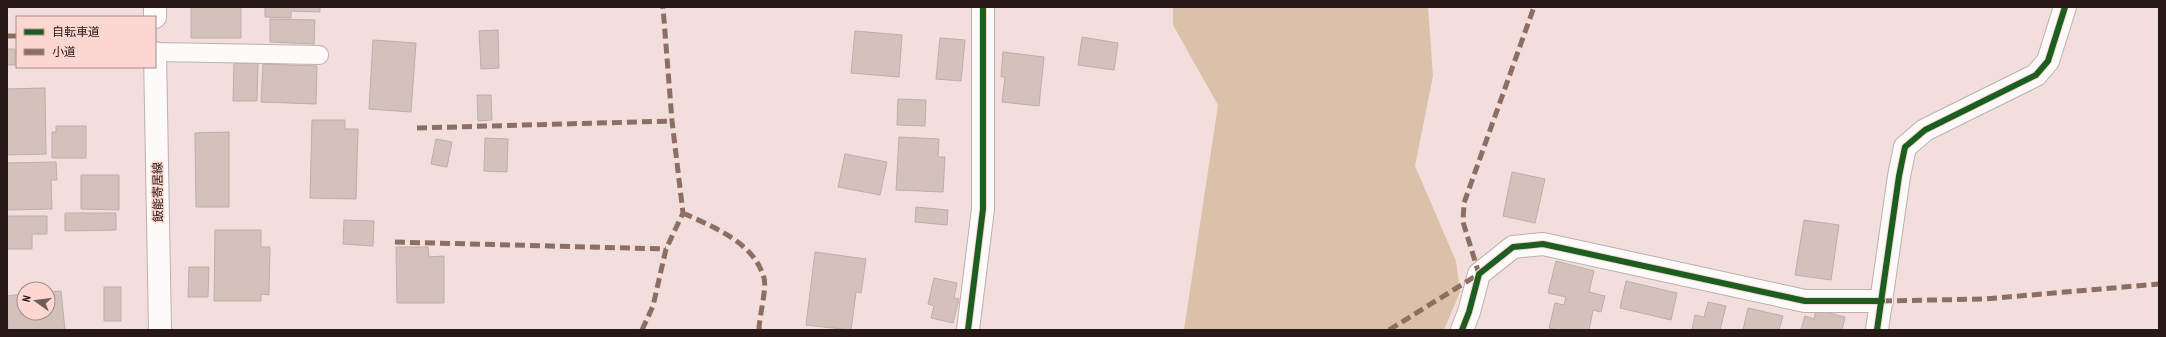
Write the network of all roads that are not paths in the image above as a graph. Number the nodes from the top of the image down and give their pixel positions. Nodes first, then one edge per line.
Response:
1 (983, 7) edge
2 (2065, 7) edge
3 (156, 53) edge
4 (319, 55) dead end
5 (155, 68) edge
6 (1882, 301) junction
7 (160, 330) edge
8 (968, 330) edge
9 (1462, 330) edge
10 (1877, 330) edge

1 - 8 street
2 - 6 street
3 - 4 lane
5 - 7 street, 飯能寄居線
6 - 9 street
6 - 10 street

